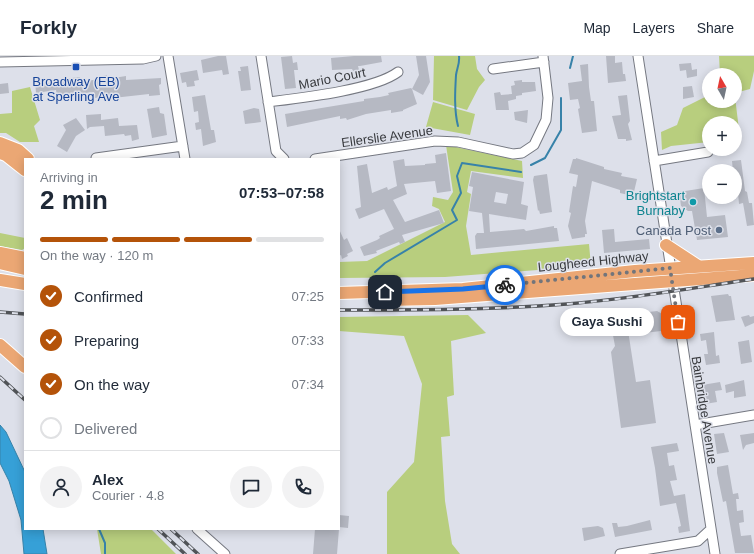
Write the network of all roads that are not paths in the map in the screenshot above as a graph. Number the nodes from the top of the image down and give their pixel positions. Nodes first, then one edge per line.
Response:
1 (156, 56) edge
2 (168, 56) edge
3 (262, 56) edge
4 (638, 56) edge
5 (16, 59) edge
6 (543, 59) edge
7 (0, 62) edge
8 (493, 69) dead end
9 (398, 72) dead end
10 (268, 102) junction
11 (0, 143) edge
12 (183, 146) junction
13 (0, 153) edge
14 (702, 153) edge
15 (96, 158) dead end
16 (185, 158) edge
17 (283, 158) edge
18 (321, 158) edge
19 (24, 160) edge
20 (654, 161) junction
21 (24, 162) edge
22 (666, 246) junction
23 (0, 253) edge
24 (24, 260) edge
25 (24, 260) edge
26 (0, 263) edge
27 (754, 263) edge
28 (698, 266) junction
29 (670, 268) junction
30 (754, 275) edge
31 (0, 280) edge
32 (672, 281) junction
33 (24, 284) edge
34 (340, 293) edge
35 (340, 301) edge
36 (0, 345) edge
37 (24, 366) edge
38 (754, 415) edge
39 (695, 425) junction
40 (711, 529) junction
41 (198, 530) edge
42 (698, 541) junction
43 (714, 551) edge
44 (225, 554) edge
45 (620, 554) edge

1 - 5 street
2 - 12 street
3 - 10 street
4 - 20 street, Bainbridge Avenue
5 - 7 street
6 - 8 street
6 - 18 street, Ellerslie Avenue
9 - 10 street, Mario Court
10 - 17 street
11 - 19 main road
12 - 15 street
12 - 16 street
13 - 21 main road
14 - 20 street
20 - 22 street, Bainbridge Avenue
22 - 28 main road
22 - 29 street, Bainbridge Avenue
23 - 24 main road
25 - 26 main road
27 - 28 main road, Lougheed Highway
28 - 29 main road, Lougheed Highway
29 - 32 street, Bainbridge Avenue
29 - 34 main road, Lougheed Highway
30 - 32 main road, Lougheed Highway
31 - 33 main road
32 - 35 main road, Lougheed Highway
32 - 39 street, Bainbridge Avenue
36 - 37 main road
38 - 39 street
39 - 40 street, Bainbridge Avenue
40 - 42 street
40 - 43 street, Bainbridge Avenue
41 - 44 street
42 - 43 street
42 - 45 street

